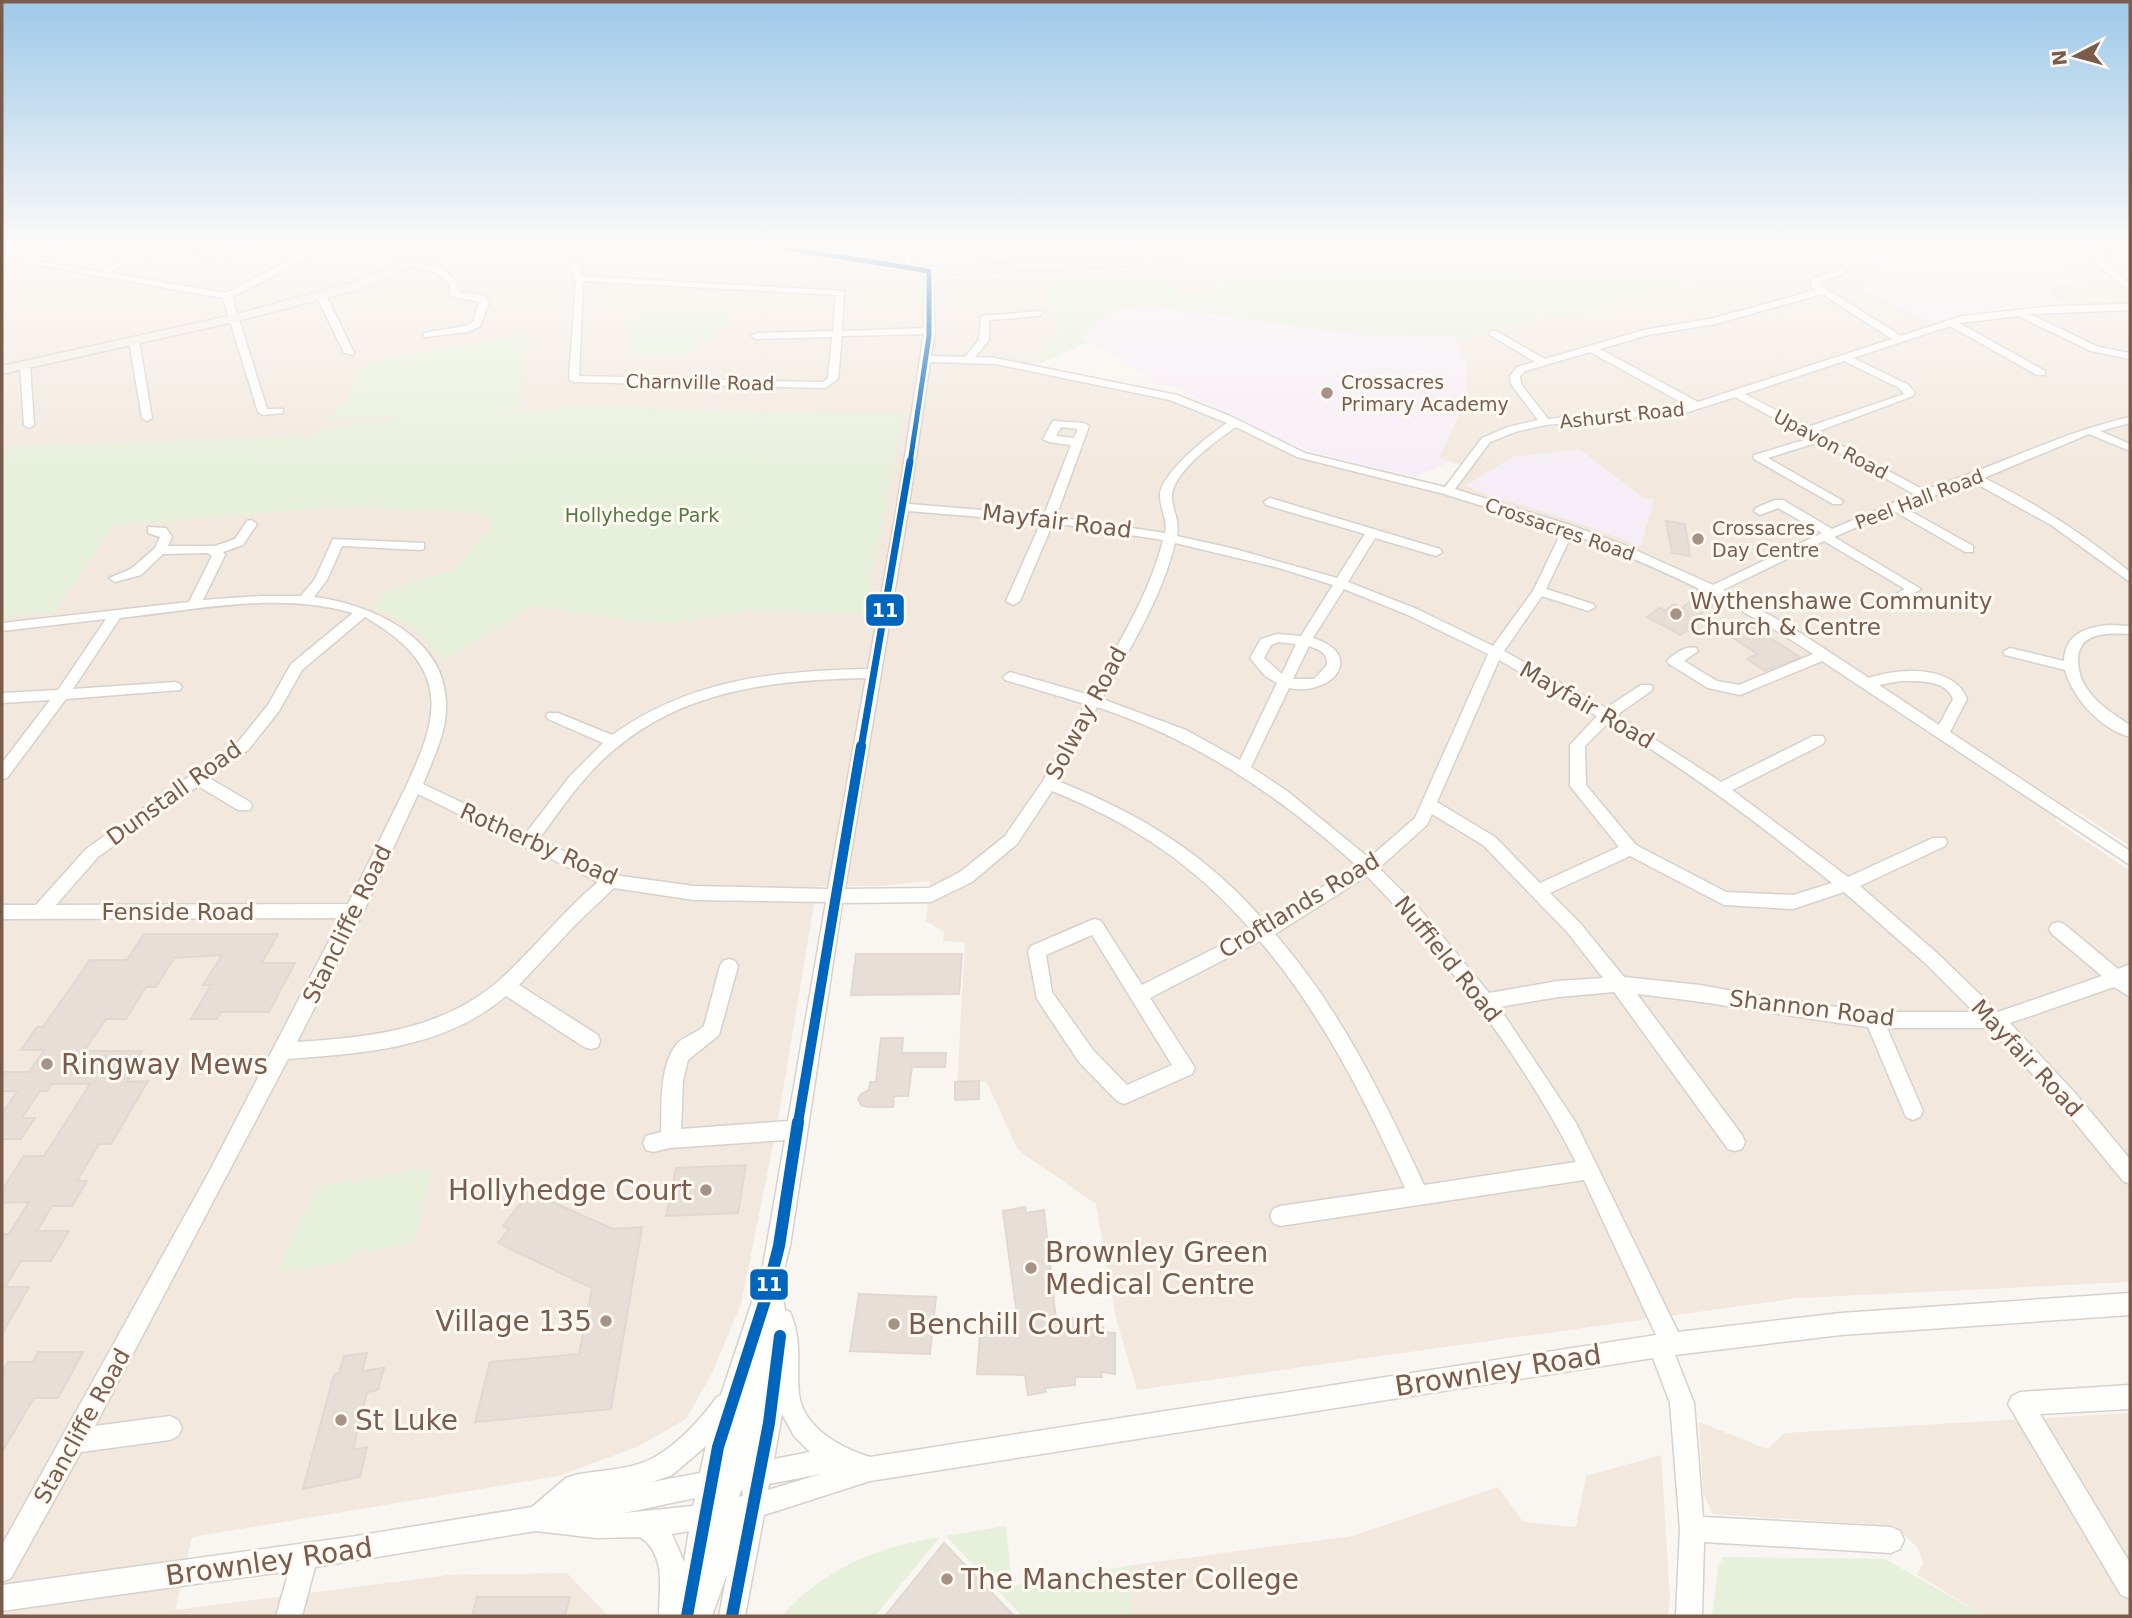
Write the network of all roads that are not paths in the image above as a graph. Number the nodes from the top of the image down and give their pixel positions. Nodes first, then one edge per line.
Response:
1 (219, 322) edge
2 (235, 322) edge
3 (334, 322) edge
4 (478, 322) edge
5 (575, 322) edge
6 (839, 322) edge
7 (930, 322) edge
8 (985, 322) edge
9 (1712, 322) edge
10 (1871, 322) edge
11 (1956, 322) edge
12 (2038, 322) edge
13 (1952, 323) junction
14 (930, 331) junction
15 (1493, 333) dead end
16 (838, 334) junction
17 (427, 335) dead end
18 (756, 336) dead end
19 (1899, 339) junction
20 (134, 341) junction
21 (1591, 348) junction
22 (349, 353) dead end
23 (2130, 356) edge
24 (1843, 357) junction
25 (926, 359) junction
26 (969, 359) junction
27 (1543, 362) junction
28 (25, 365) junction
29 (2, 370) edge
30 (2041, 373) dead end
31 (1738, 394) junction
32 (1698, 407) junction
33 (279, 411) dead end
34 (147, 418) dead end
35 (2130, 420) edge
36 (1545, 422) junction
37 (1234, 423) junction
38 (29, 425) dead end
39 (2089, 430) junction
40 (1808, 431) junction
41 (1821, 438) junction
42 (1077, 442) dead end
43 (2130, 449) edge
44 (1974, 478) junction
45 (1448, 491) junction
46 (1923, 494) junction
47 (1837, 501) dead end
48 (1270, 502) dead end
49 (902, 507) junction
50 (1895, 508) junction
51 (1760, 511) dead end
52 (1049, 517) junction
53 (251, 524) dead end
54 (1569, 529) junction
55 (152, 530) dead end
56 (1372, 533) junction
57 (1827, 535) junction
58 (1171, 537) junction
59 (420, 546) dead end
60 (1969, 549) dead end
61 (160, 550) junction
62 (214, 551) junction
63 (1436, 552) dead end
64 (2111, 562) junction
65 (2130, 562) edge
66 (115, 578) dead end
67 (2130, 578) edge
68 (1339, 582) junction
69 (1713, 590) junction
70 (1539, 591) junction
71 (305, 600) junction
72 (1013, 601) dead end
73 (194, 605) junction
74 (1881, 606) dead end
75 (1588, 607) dead end
76 (363, 612) junction
77 (116, 614) junction
78 (2, 626) edge
79 (2130, 630) edge
80 (1305, 639) junction
81 (1691, 651) dead end
82 (2010, 652) dead end
83 (1496, 653) junction
84 (1823, 655) junction
85 (2071, 667) junction
86 (873, 673) junction
87 (1010, 677) dead end
88 (1284, 681) junction
89 (1869, 684) junction
90 (175, 687) dead end
91 (1646, 688) dead end
92 (63, 692) junction
93 (2, 698) edge
94 (1093, 701) junction
95 (1608, 713) junction
96 (553, 716) dead end
97 (2130, 732) edge
98 (1942, 734) junction
99 (1818, 740) dead end
100 (615, 742) junction
101 (1243, 768) junction
102 (2, 774) edge
103 (198, 779) junction
104 (1049, 783) junction
105 (414, 786) junction
106 (1721, 789) junction
107 (1430, 805) junction
108 (244, 806) dead end
109 (1939, 842) dead end
110 (527, 843) junction
111 (1630, 849) junction
112 (2130, 859) edge
113 (1369, 867) junction
114 (611, 881) junction
115 (1848, 884) junction
116 (1539, 891) junction
117 (836, 896) junction
118 (355, 911) junction
119 (2, 912) edge
120 (40, 912) junction
121 (2058, 929) dead end
122 (1263, 932) junction
123 (729, 966) dead end
124 (2126, 980) edge
125 (1618, 984) junction
126 (506, 986) junction
127 (1139, 995) junction
128 (1487, 1001) junction
129 (1874, 1020) junction
130 (1997, 1020) junction
131 (591, 1041) dead end
132 (285, 1051) junction
133 (1913, 1111) dead end
134 (797, 1130) junction
135 (1735, 1142) dead end
136 (1589, 1170) junction
137 (2130, 1174) edge
138 (1419, 1196) junction
139 (1280, 1216) dead end
140 (777, 1302) junction
141 (2130, 1304) edge
142 (1666, 1345) junction
143 (736, 1382) junction
144 (2130, 1398) edge
145 (170, 1428) dead end
146 (75, 1441) junction
147 (838, 1460) junction
148 (870, 1469) junction
149 (760, 1473) junction
150 (723, 1480) junction
151 (755, 1504) junction
152 (717, 1513) junction
153 (536, 1519) junction
154 (641, 1523) junction
155 (1692, 1529) junction
156 (1891, 1540) dead end
157 (306, 1556) junction
158 (2, 1569) edge
159 (2130, 1586) edge
160 (2, 1598) edge
161 (289, 1616) edge
162 (672, 1616) edge
163 (687, 1616) edge
164 (699, 1616) edge
165 (732, 1616) edge
166 (1689, 1616) edge

1 - 20 main road
2 - 33 street
3 - 22 street
4 - 17 street
5 - 16 street, Charnville Road
6 - 16 street
7 - 14 street
8 - 26 street
9 - 21 street
10 - 19 street
11 - 13 street, Ashurst Road
12 - 23 street
13 - 19 street, Ashurst Road
13 - 30 street
14 - 16 street
14 - 25 street
15 - 27 street
16 - 18 street
19 - 24 street, Ashurst Road
20 - 28 main road
20 - 34 street
21 - 27 street
21 - 32 street
24 - 31 street, Ashurst Road
24 - 40 street
25 - 26 street, Crossacres Road
25 - 49 street
26 - 37 street, Crossacres Road
27 - 36 street
28 - 29 main road
28 - 38 street
31 - 32 street, Ashurst Road
31 - 40 street, Upavon Road
32 - 36 street, Ashurst Road
35 - 39 street, Peel Hall Road
36 - 45 street, Ashurst Road
37 - 45 street, Crossacres Road
37 - 58 street, Solway Road
39 - 43 street
39 - 44 street, Peel Hall Road
40 - 41 street, Upavon Road
41 - 46 street, Upavon Road
41 - 47 street
42 - 52 street
44 - 46 street, Peel Hall Road
44 - 64 street
45 - 54 street, Crossacres Road
46 - 50 street, Peel Hall Road
48 - 56 street
49 - 52 street, Mayfair Road
49 - 86 street
50 - 57 street, Peel Hall Road
50 - 60 street
51 - 57 street
52 - 58 street, Mayfair Road
52 - 72 street
53 - 62 street
54 - 69 street, Crossacres Road
54 - 70 street, Croftlands Road
55 - 61 street
56 - 63 street
56 - 68 street
57 - 69 street, Peel Hall Road
57 - 74 street
58 - 68 street, Mayfair Road
58 - 94 street, Solway Road
59 - 71 street
61 - 62 street
61 - 66 street
62 - 73 street
64 - 65 street
64 - 67 street
68 - 80 street
68 - 83 street, Mayfair Road
69 - 84 street, Crossacres Road
70 - 75 street
70 - 83 street, Croftlands Road
71 - 73 street, Stancliffe Road
71 - 76 street, Stancliffe Road
73 - 77 street, Stancliffe Road
76 - 103 street, Dunstall Road
76 - 105 street, Stancliffe Road
77 - 78 street, Stancliffe Road
77 - 92 street
79 - 85 street
80 - 88 street
80 - 88 street
80 - 88 street
81 - 84 street
82 - 85 street
83 - 95 street, Mayfair Road
83 - 107 street, Croftlands Road
84 - 89 street, Crossacres Road
85 - 97 street
86 - 100 street
86 - 117 street
87 - 94 street, Nuffield Road
88 - 101 street
89 - 98 street, Crossacres Road
89 - 98 street
90 - 92 street
91 - 95 street
92 - 93 street
92 - 102 street
94 - 101 street, Nuffield Road
94 - 104 street, Solway Road
95 - 106 street, Mayfair Road
95 - 111 street
96 - 100 street
98 - 112 street, Crossacres Road
99 - 106 street
100 - 110 street
101 - 113 street, Nuffield Road
103 - 108 street
103 - 120 street, Dunstall Road
104 - 117 street, Solway Road
104 - 122 street
105 - 110 street, Rotherby Road
105 - 118 street, Stancliffe Road
106 - 115 street, Mayfair Road
107 - 113 street, Croftlands Road
107 - 116 street
109 - 115 street
110 - 114 street, Rotherby Road
111 - 115 street
111 - 116 street
113 - 122 street, Croftlands Road
113 - 128 street, Nuffield Road
114 - 117 street, Rotherby Road
114 - 126 street
115 - 130 street, Mayfair Road
116 - 125 street
117 - 134 street
118 - 120 street, Fenside Road
118 - 132 street, Stancliffe Road
119 - 120 street, Fenside Road
121 - 124 street
122 - 127 street, Croftlands Road
122 - 138 street
123 - 134 street
124 - 130 street, Shannon Road
125 - 128 street, Shannon Road
125 - 129 street, Shannon Road
125 - 135 street
126 - 131 street
126 - 132 street
127 - 127 street
128 - 136 street, Nuffield Road
129 - 130 street, Shannon Road
129 - 133 street
130 - 137 street, Mayfair Road
132 - 146 street, Stancliffe Road
134 - 140 street
136 - 138 street
136 - 142 street, Nuffield Road
138 - 139 street
140 - 143 street
140 - 147 street
140 - 149 street
140 - 150 street
141 - 142 street, Brownley Road
142 - 148 street, Brownley Road
142 - 155 street, Nuffield Road
143 - 150 street
143 - 153 street
144 - 159 street
145 - 146 street
146 - 158 street, Stancliffe Road
147 - 148 street, Brownley Road
147 - 149 street, Brownley Road
148 - 151 street, Brownley Road
149 - 150 street, Brownley Road
149 - 151 street
149 - 152 street
150 - 152 street
150 - 153 street, Brownley Road
151 - 152 street, Brownley Road
151 - 165 street
152 - 154 street, Brownley Road
152 - 163 street
152 - 164 street
153 - 154 street, Brownley Road
153 - 157 street, Brownley Road
154 - 162 street
155 - 156 street
155 - 166 street, Nuffield Road
157 - 160 street, Brownley Road
157 - 161 street

